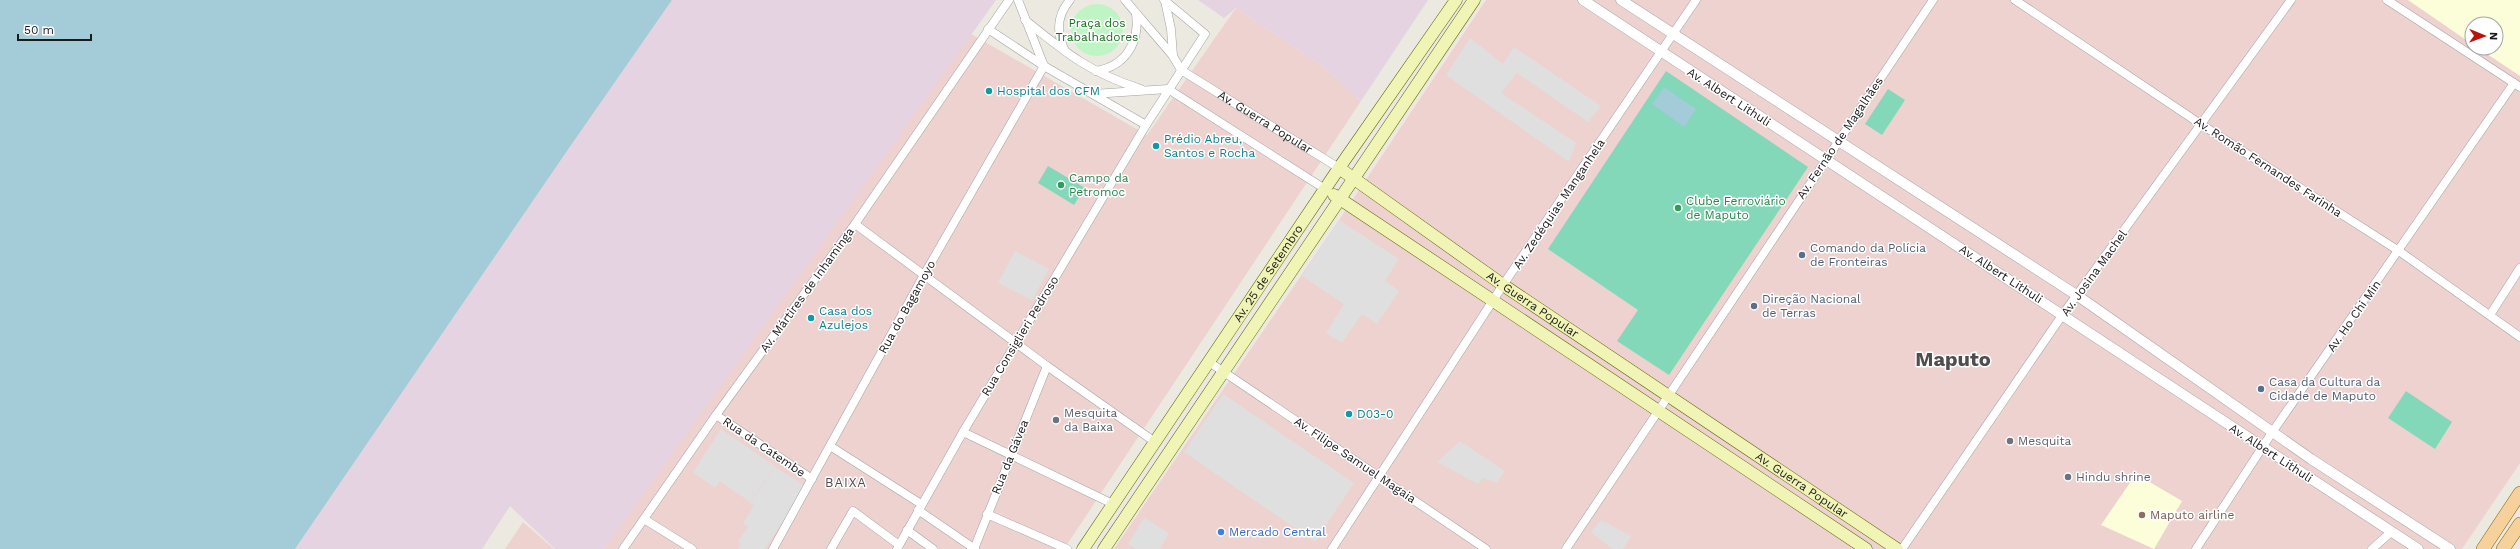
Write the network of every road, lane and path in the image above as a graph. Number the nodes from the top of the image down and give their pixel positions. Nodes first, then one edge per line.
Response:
1 (1009, 0) edge
2 (1018, 0) edge
3 (1070, 0) edge
4 (1125, 0) edge
5 (1456, 0) edge
6 (1474, 0) edge
7 (1583, 0) edge
8 (1621, 0) edge
9 (1696, 0) edge
10 (1933, 0) edge
11 (2014, 0) edge
12 (2291, 0) edge
13 (2387, 0) edge
14 (1164, 1) edge
15 (1136, 12) junction
16 (1024, 19) junction
17 (988, 30) junction
18 (1674, 33) junction
19 (1661, 52) junction
20 (1066, 53) junction
21 (1173, 56) junction
22 (1044, 66) junction
23 (1181, 70) junction
24 (1096, 71) junction
25 (2517, 85) edge
26 (1168, 89) junction
27 (1146, 91) junction
28 (1093, 94) junction
29 (1146, 125) junction
30 (2202, 125) junction
31 (1838, 142) junction
32 (1826, 160) junction
33 (1339, 168) junction
34 (1353, 179) junction
35 (1325, 189) junction
36 (1340, 198) junction
37 (855, 224) junction
38 (2399, 251) junction
39 (2520, 268) edge
40 (924, 276) junction
41 (1503, 285) junction
42 (2078, 296) junction
43 (1493, 301) junction
44 (2063, 314) junction
45 (2490, 315) junction
46 (2520, 337) edge
47 (1017, 343) junction
48 (1209, 362) junction
49 (1047, 366) junction
50 (1223, 372) junction
51 (1668, 396) junction
52 (1658, 412) junction
53 (716, 415) junction
54 (2273, 431) junction
55 (963, 432) junction
56 (1155, 442) junction
57 (830, 446) junction
58 (2263, 448) junction
59 (1011, 455) junction
60 (1380, 476) junction
61 (812, 479) junction
62 (2520, 493) edge
63 (1113, 504) junction
64 (920, 507) junction
65 (987, 514) junction
66 (644, 519) junction
67 (2520, 524) edge
68 (907, 530) junction
69 (2391, 532) junction
70 (898, 547) edge
71 (623, 549) edge
72 (692, 549) edge
73 (773, 549) edge
74 (831, 549) edge
75 (934, 549) edge
76 (975, 549) edge
77 (1067, 549) edge
78 (1083, 549) edge
79 (1104, 549) edge
80 (1332, 549) edge
81 (1486, 549) edge
82 (1566, 549) edge
83 (1866, 549) edge
84 (1897, 549) edge
85 (1902, 549) edge
86 (2196, 549) edge
87 (2372, 549) edge
88 (2418, 549) edge
89 (2450, 549) edge
90 (2483, 549) edge
91 (2503, 549) edge

1 - 17 street
2 - 16 street
3 - 20 street
4 - 15 street, Av. Guerra Popular
5 - 33 main road, Av. 25 de Setembro
6 - 34 main road, Av. 25 de Setembro
7 - 19 street, Av. Albert Lithuli
8 - 18 street, Av. Albert Lithuli
9 - 18 street, Av. Zedéquias Manganhela
10 - 31 street, Av. Fernão de Magalhães
11 - 30 street, Av. Romão Fernandes Farinha
12 - 30 street, Av. Josina Machel
13 - 25 street
14 - 21 street, Av. Guerra Popular
14 - 23 street
15 - 21 street, Av. Guerra Popular
15 - 24 street
16 - 20 street
16 - 22 street
17 - 22 street
17 - 37 street, Av. Mártires de Inhaminga
18 - 19 street, Av. Zedéquias Manganhela
18 - 31 street, Av. Albert Lithuli
19 - 32 street, Av. Albert Lithuli
19 - 41 street, Av. Zedéquias Manganhela
20 - 24 street
21 - 23 street, Av. Guerra Popular
22 - 28 street
22 - 40 street, Rua do Bagamoyo
23 - 26 street
23 - 33 street, Av. Guerra Popular
24 - 27 street
25 - 38 street, Av. Ho Chi Min
26 - 27 street
26 - 29 street
26 - 35 street, Av. Guerra Popular
27 - 28 street
28 - 29 street
29 - 47 street, Rua Consiglieri Pedroso
30 - 38 street, Av. Romão Fernandes Farinha
30 - 42 street, Av. Josina Machel
31 - 32 street, Av. Fernão de Magalhães
31 - 42 street, Av. Albert Lithuli
32 - 44 street, Av. Albert Lithuli
32 - 51 street, Av. Fernão de Magalhães
33 - 34 main road, Av. Guerra Popular
33 - 35 main road, Av. 25 de Setembro
34 - 36 main road, Av. 25 de Setembro
34 - 41 main road, Av. Guerra Popular
35 - 36 main road, Av. Guerra Popular
35 - 48 main road, Av. 25 de Setembro
36 - 43 main road, Av. Guerra Popular
36 - 50 main road, Av. 25 de Setembro
37 - 40 street
37 - 53 street, Av. Mártires de Inhaminga
38 - 45 street, Av. Romão Fernandes Farinha
38 - 54 street, Av. Ho Chi Min
39 - 45 street
40 - 47 street
40 - 57 street, Rua do Bagamoyo
41 - 43 street, Av. Zedéquias Manganhela
41 - 51 main road, Av. Guerra Popular
42 - 44 street, Av. Josina Machel
42 - 54 street, Av. Albert Lithuli
43 - 52 main road, Av. Guerra Popular
43 - 60 street, Av. Zedéquias Manganhela
44 - 58 street, Av. Albert Lithuli
44 - 85 street, Av. Josina Machel
45 - 46 street, Av. Romão Fernandes Farinha
47 - 49 street
47 - 55 street, Rua Consiglieri Pedroso
48 - 50 street, Av. Filipe Samuel Magaia
48 - 56 main road, Av. 25 de Setembro
49 - 56 street
49 - 59 street, Rua da Gávea
50 - 60 street, Av. Filipe Samuel Magaia
50 - 79 main road, Av. 25 de Setembro
51 - 52 street, Av. Fernão de Magalhães
51 - 84 main road, Av. Guerra Popular
52 - 82 street
52 - 83 main road, Av. Guerra Popular
53 - 61 street, Rua da Catembe
53 - 66 street, Av. Mártires de Inhaminga
54 - 58 street, Av. Ho Chi Min
54 - 89 street, Av. Albert Lithuli
55 - 59 street
55 - 64 street, Rua Consiglieri Pedroso
56 - 63 main road, Av. 25 de Setembro
57 - 61 street, Rua do Bagamoyo
57 - 64 street
58 - 69 street, Av. Albert Lithuli
58 - 86 street, Av. Ho Chi Min
59 - 63 street
59 - 65 street, Rua da Gávea
60 - 80 street, Av. Zedéquias Manganhela
60 - 81 street, Av. Filipe Samuel Magaia
61 - 73 street, Rua do Bagamoyo
62 - 90 main road
63 - 78 main road, Av. 25 de Setembro
64 - 68 street, Rua Consiglieri Pedroso
64 - 76 street
65 - 76 street, Rua da Gávea
65 - 77 street
66 - 71 street, Av. Mártires de Inhaminga
66 - 72 street
67 - 91 main road
68 - 70 street, Rua Consiglieri Pedroso
68 - 75 street
69 - 87 street
69 - 88 street, Av. Albert Lithuli
70 - 74 street

